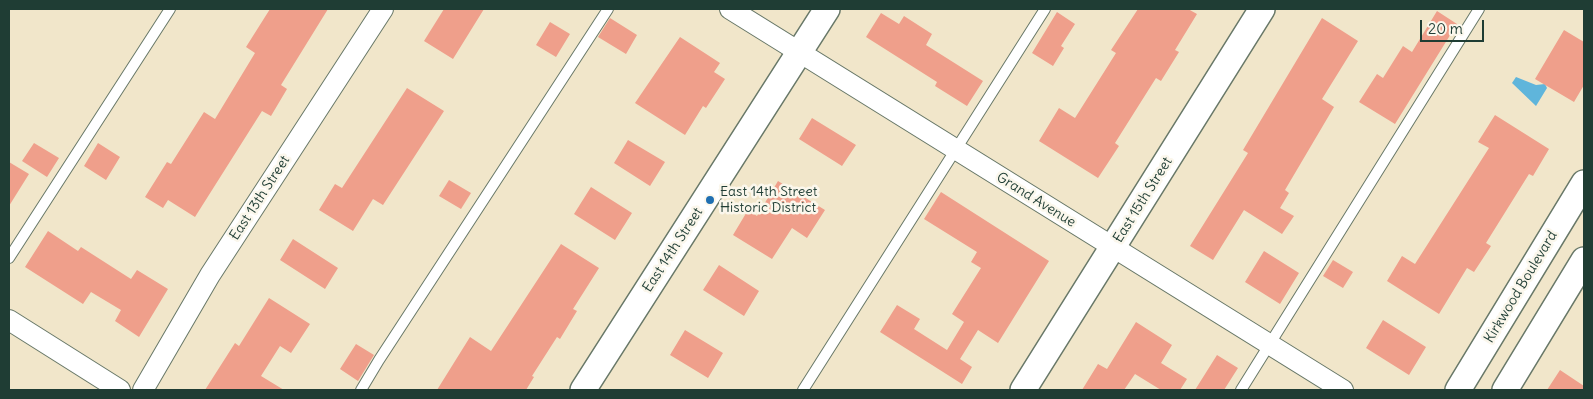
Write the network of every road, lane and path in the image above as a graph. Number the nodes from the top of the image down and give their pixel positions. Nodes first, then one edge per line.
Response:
1 (170, 9) edge
2 (382, 9) edge
3 (608, 9) edge
4 (730, 9) edge
5 (827, 9) edge
6 (1045, 9) edge
7 (1262, 9) edge
8 (1479, 9) edge
9 (800, 52) junction
10 (956, 150) junction
11 (1584, 183) edge
12 (1112, 248) junction
13 (9, 258) edge
14 (1584, 260) edge
15 (9, 320) edge
16 (1270, 346) junction
17 (108, 387) edge
18 (143, 390) edge
19 (361, 390) edge
20 (583, 390) edge
21 (804, 390) edge
22 (1023, 390) edge
23 (1241, 390) edge
24 (1343, 390) edge
25 (1458, 390) edge
26 (1505, 390) edge

1 - 13 lane
2 - 18 street, East 13th Street
3 - 19 lane
4 - 9 street, Grand Avenue
5 - 9 street, East 14th Street
6 - 10 lane
7 - 12 street, East 15th Street
8 - 16 lane
9 - 10 street, Grand Avenue
9 - 20 street, East 14th Street
10 - 12 street, Grand Avenue
10 - 21 lane
11 - 25 street, Kirkwood Boulevard
12 - 16 street, Grand Avenue
12 - 22 street, East 15th Street
14 - 26 street
15 - 17 street
16 - 23 lane
16 - 24 street, Grand Avenue

